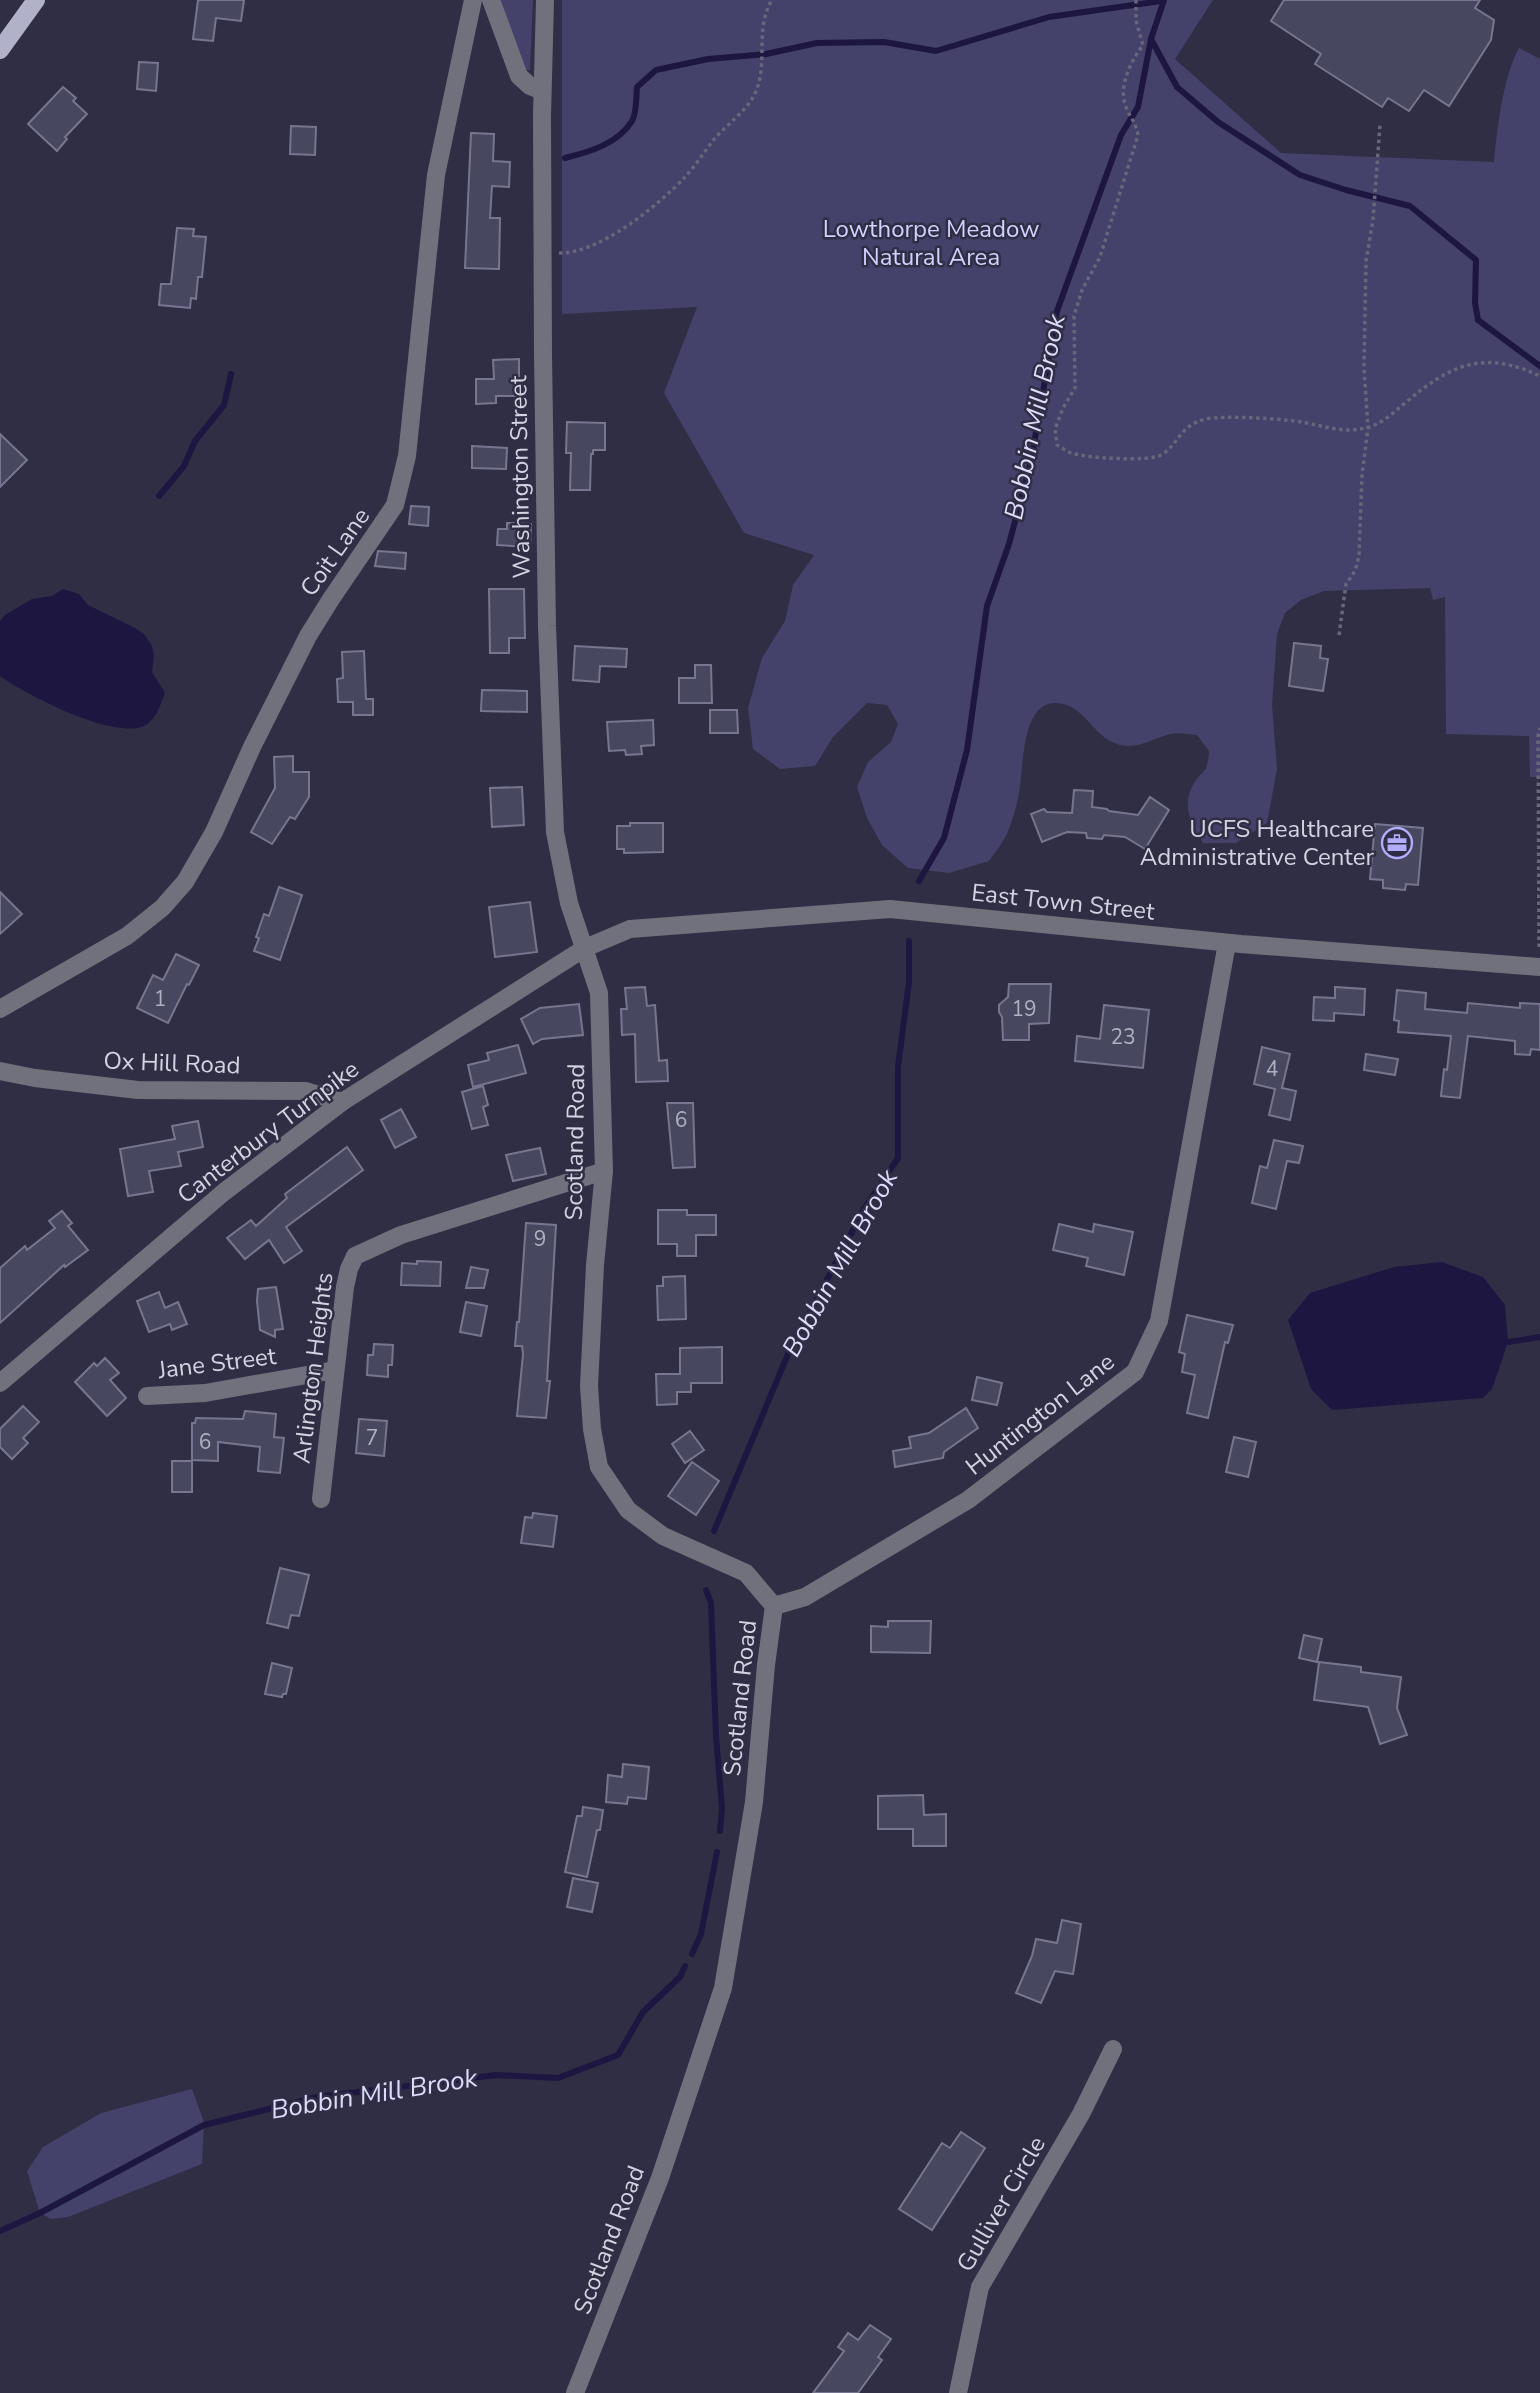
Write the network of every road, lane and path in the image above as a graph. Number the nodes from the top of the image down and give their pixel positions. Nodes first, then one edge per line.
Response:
1 (36, 0) edge
2 (473, 0) edge
3 (491, 0) edge
4 (545, 0) edge
5 (772, 0) edge
6 (1136, 0) edge
7 (0, 50) edge
8 (542, 91) junction
9 (1380, 125) dead end
10 (543, 253) junction
11 (1540, 376) edge
12 (1368, 428) junction
13 (1339, 635) dead end
14 (1540, 729) edge
15 (1227, 943) junction
16 (585, 948) junction
17 (1539, 967) edge
18 (0, 1009) edge
19 (0, 1071) edge
20 (342, 1101) junction
21 (604, 1171) junction
22 (335, 1370) junction
23 (0, 1383) edge
24 (147, 1396) dead end
25 (321, 1499) dead end
26 (774, 1606) junction
27 (1113, 2049) dead end
28 (575, 2393) edge
29 (958, 2393) edge

1 - 7 main road
2 - 18 street, Coit Lane
3 - 8 street
4 - 8 street, Washington Street
5 - 10 path
6 - 12 path
8 - 10 street, Washington Street
9 - 12 path
10 - 16 street, Washington Street
11 - 12 path
12 - 13 path
14 - 17 path
15 - 16 street, East Town Street
15 - 17 street, East Town Street
15 - 26 street, Huntington Lane
16 - 20 street, Canterbury Turnpike
16 - 21 street, Scotland Road
19 - 20 street, Ox Hill Road
20 - 23 street, Canterbury Turnpike
21 - 22 street, Arlington Heights
21 - 26 street, Scotland Road
22 - 24 street, Jane Street
22 - 25 street, Arlington Heights
26 - 28 street, Scotland Road
27 - 29 street, Gulliver Circle

